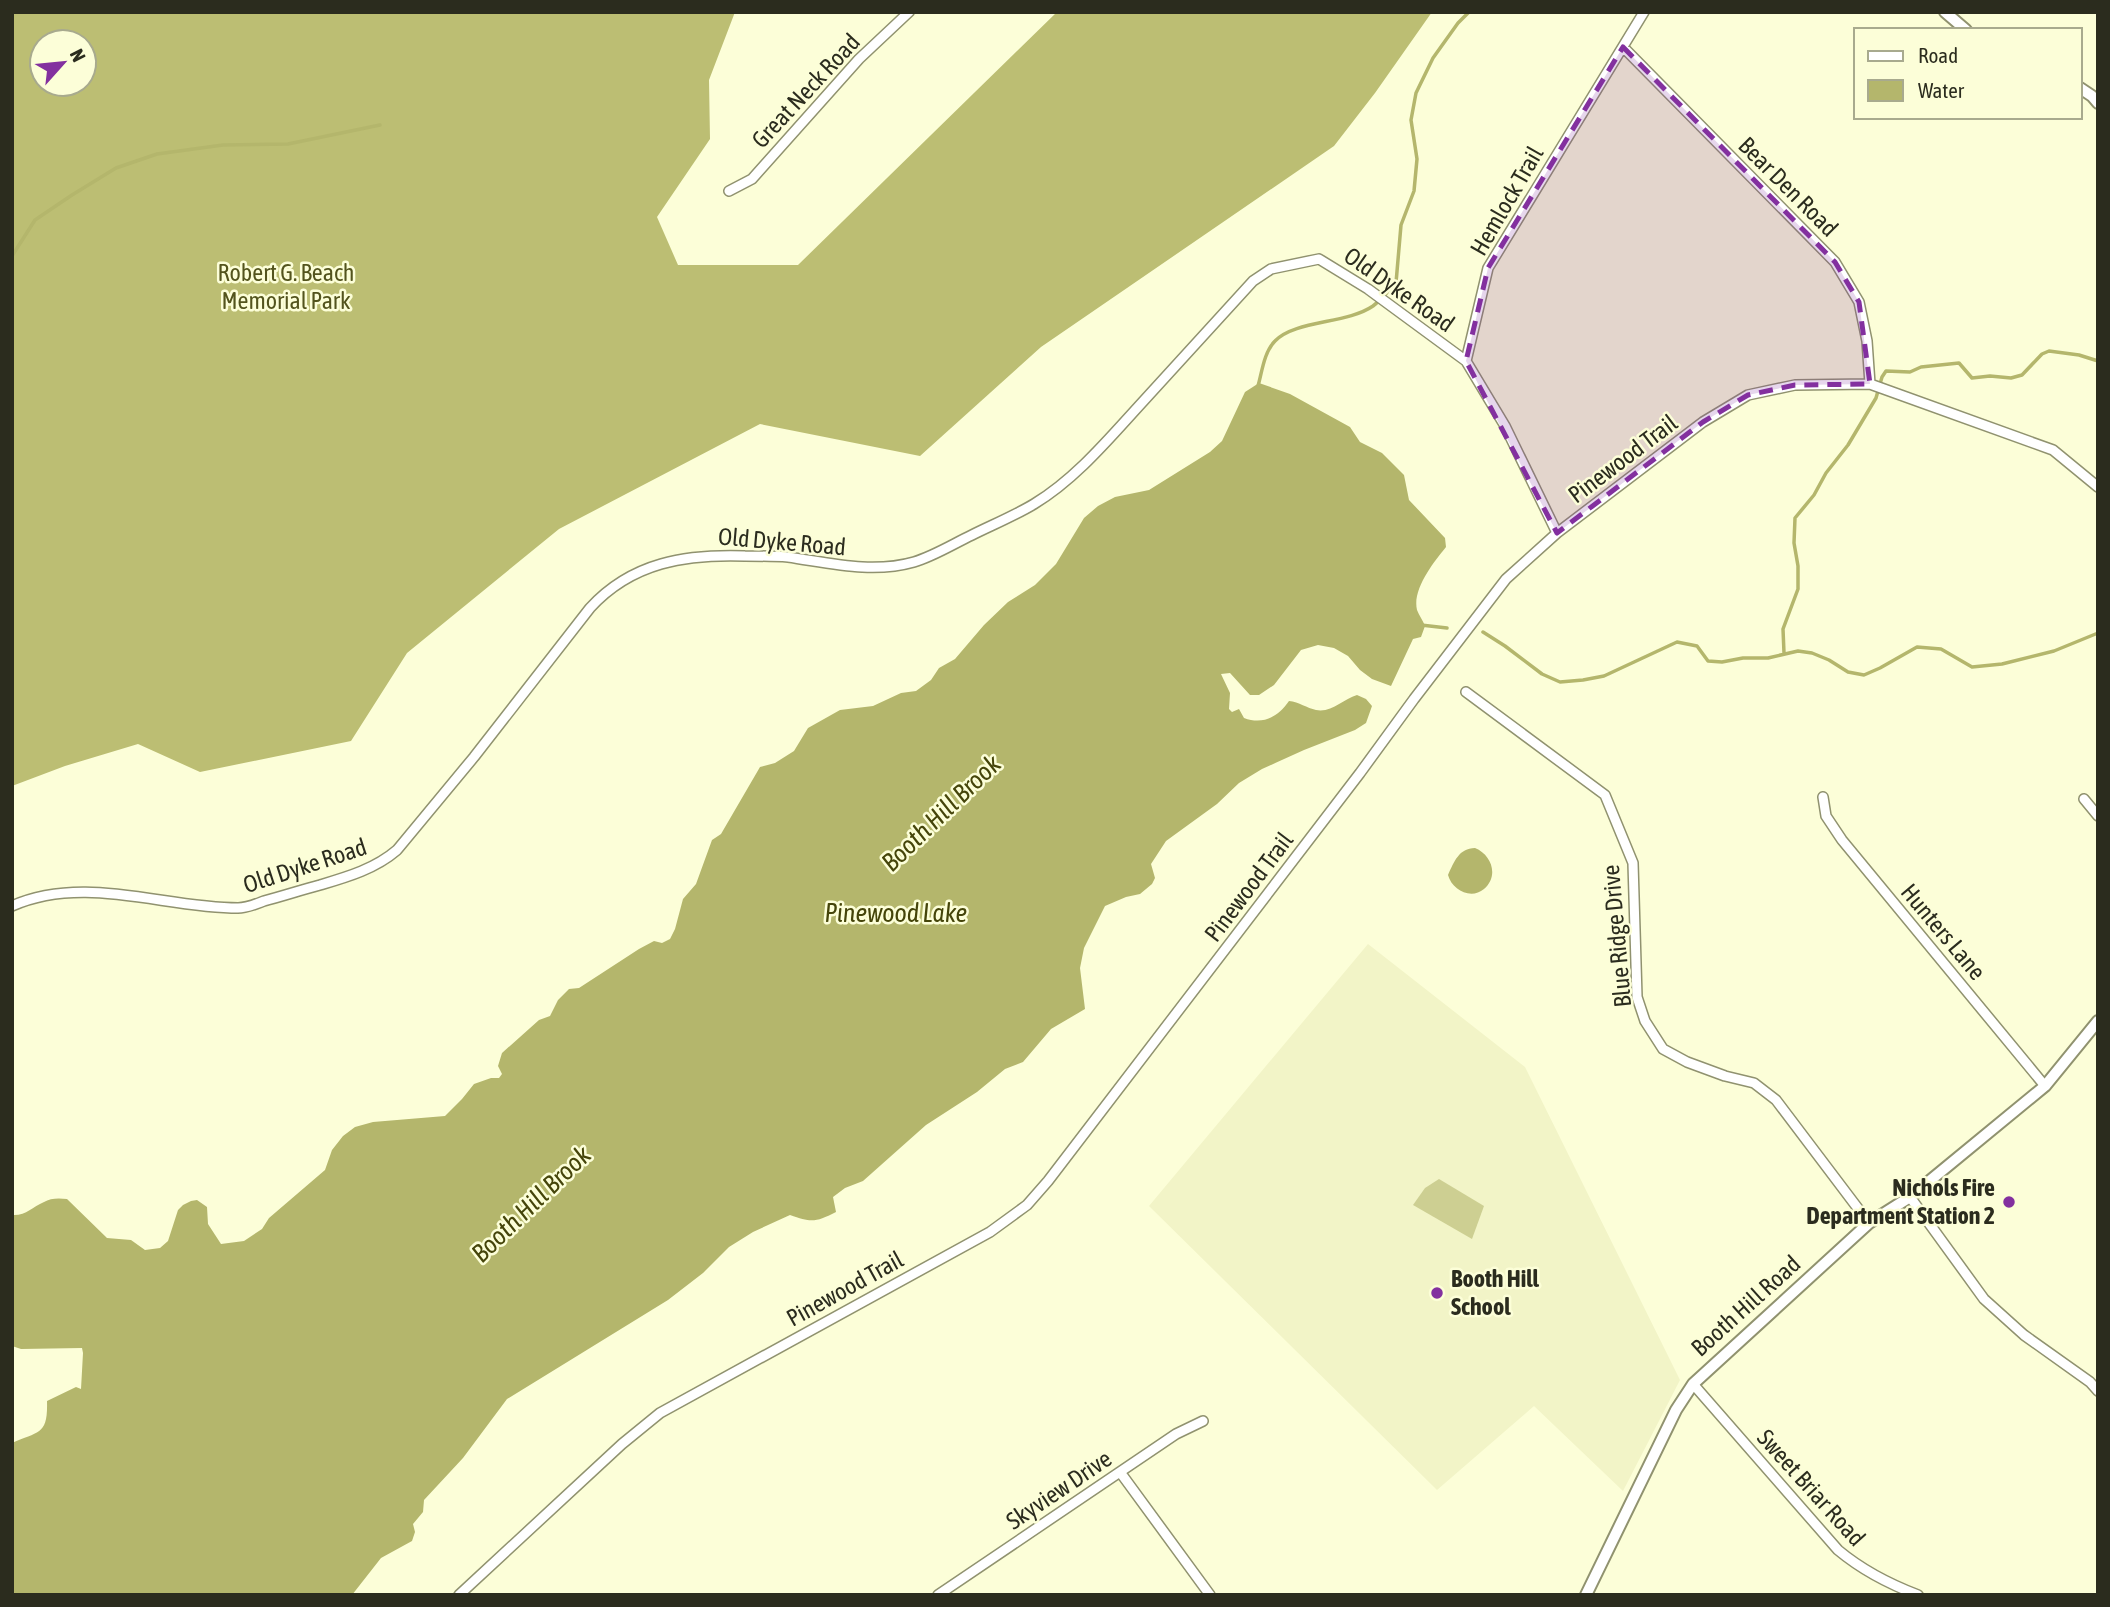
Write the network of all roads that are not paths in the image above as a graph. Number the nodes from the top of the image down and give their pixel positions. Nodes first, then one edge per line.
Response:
1 (909, 12) edge
2 (1644, 12) edge
3 (1945, 12) edge
4 (1964, 28) edge
5 (1623, 47) junction
6 (729, 191) dead end
7 (1466, 361) junction
8 (1873, 385) junction
9 (2098, 486) edge
10 (1557, 533) junction
11 (1466, 692) dead end
12 (1823, 797) dead end
13 (2084, 799) dead end
14 (2098, 816) edge
15 (12, 906) edge
16 (2098, 1021) edge
17 (2045, 1086) junction
18 (1910, 1197) junction
19 (1868, 1223) junction
20 (1693, 1384) junction
21 (2098, 1391) edge
22 (1203, 1421) dead end
23 (1120, 1472) junction
24 (459, 1595) edge
25 (938, 1595) edge
26 (1210, 1595) edge
27 (1586, 1595) edge
28 (1918, 1595) edge

1 - 6 street, Great Neck Road
2 - 5 street, Hemlock Trail
3 - 4 street
5 - 7 street, Hemlock Trail
5 - 8 street, Bear Den Road
7 - 10 street
7 - 15 street, Old Dyke Road
8 - 9 street, Pinewood Trail
8 - 10 street, Pinewood Trail
10 - 24 street, Pinewood Trail
11 - 19 street, Blue Ridge Drive
12 - 17 street, Hunters Lane
13 - 14 street
16 - 17 street, Booth Hill Road
17 - 18 street, Booth Hill Road
18 - 19 street, Booth Hill Road
18 - 21 street
19 - 20 street, Booth Hill Road
20 - 27 street, Booth Hill Road
20 - 28 street, Sweet Briar Road
22 - 23 street, Skyview Drive
23 - 25 street, Skyview Drive
23 - 26 street

